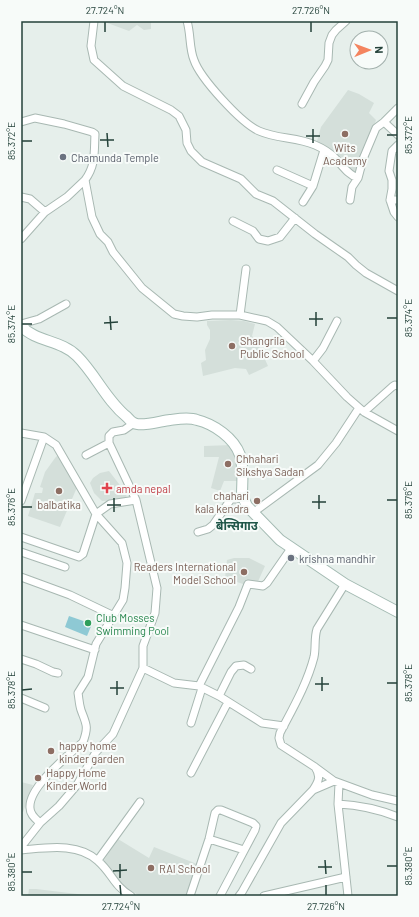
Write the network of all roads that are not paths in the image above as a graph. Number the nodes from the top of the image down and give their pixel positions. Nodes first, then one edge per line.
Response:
1 (94, 21) edge
2 (187, 21) edge
3 (346, 21) edge
4 (302, 104) dead end
5 (398, 108) edge
6 (21, 122) edge
7 (384, 122) junction
8 (398, 135) edge
9 (398, 145) edge
10 (324, 150) junction
11 (277, 170) dead end
12 (358, 178) junction
13 (85, 180) junction
14 (313, 186) junction
15 (21, 197) edge
16 (350, 200) dead end
17 (390, 200) junction
18 (398, 200) edge
19 (303, 202) dead end
20 (45, 212) junction
21 (398, 217) edge
22 (295, 218) junction
23 (233, 221) dead end
24 (21, 239) edge
25 (246, 268) dead end
26 (398, 292) edge
27 (66, 304) dead end
28 (240, 315) junction
29 (337, 321) dead end
30 (21, 325) edge
31 (313, 360) junction
32 (398, 386) edge
33 (362, 410) junction
34 (134, 423) junction
35 (398, 431) edge
36 (21, 433) edge
37 (44, 438) junction
38 (109, 443) junction
39 (86, 455) dead end
40 (242, 495) junction
41 (136, 500) junction
42 (21, 501) edge
43 (254, 512) junction
44 (96, 514) junction
45 (198, 532) dead end
46 (21, 537) edge
47 (292, 547) junction
48 (21, 552) edge
49 (65, 566) dead end
50 (21, 577) edge
51 (345, 584) junction
52 (398, 612) edge
53 (114, 616) junction
54 (21, 625) edge
55 (94, 650) junction
56 (21, 659) edge
57 (143, 668) junction
58 (251, 668) dead end
59 (58, 673) dead end
60 (200, 687) junction
61 (219, 696) junction
62 (21, 698) edge
63 (228, 702) junction
64 (45, 708) dead end
65 (191, 724) dead end
66 (284, 726) junction
67 (315, 767) junction
68 (191, 773) dead end
69 (337, 782) junction
70 (313, 790) junction
71 (398, 801) edge
72 (140, 802) dead end
73 (338, 804) junction
74 (398, 817) edge
75 (40, 824) junction
76 (209, 839) junction
77 (21, 847) edge
78 (21, 850) edge
79 (244, 850) junction
80 (98, 860) junction
81 (346, 877) junction
82 (240, 894) edge
83 (131, 896) edge
84 (190, 896) edge
85 (220, 896) edge
86 (250, 896) edge
87 (264, 896) edge
88 (348, 896) edge

1 - 22 street
2 - 10 street
3 - 4 street
5 - 7 street
6 - 13 street
7 - 8 street
7 - 12 street
9 - 17 street
10 - 12 street
10 - 14 street
11 - 14 street
12 - 16 street
13 - 20 street
13 - 28 street
14 - 19 street
15 - 20 street
17 - 18 street
17 - 21 street
20 - 24 street
22 - 23 street
22 - 26 street
25 - 28 street
27 - 30 street
28 - 31 street
29 - 31 street
30 - 34 main road
31 - 33 street
32 - 33 street
33 - 35 street
33 - 43 street
34 - 38 street
34 - 40 main road
36 - 37 street
37 - 42 street
37 - 44 street
38 - 39 street
38 - 41 street
40 - 43 main road
40 - 45 street
41 - 44 street
41 - 57 street
43 - 47 main road
44 - 46 street
44 - 53 street
47 - 51 main road
47 - 60 street
48 - 49 street
50 - 53 street
51 - 52 main road
51 - 66 street
53 - 55 street
54 - 55 street
55 - 75 street
56 - 59 street
57 - 60 street
57 - 75 street
58 - 61 street
60 - 61 street
60 - 65 street
61 - 63 street
62 - 64 street
63 - 66 street
63 - 68 street
66 - 67 street
67 - 69 street
67 - 70 street
69 - 70 street
69 - 71 street
69 - 73 street
70 - 82 street
72 - 80 street
73 - 74 street
73 - 81 street
75 - 77 street
76 - 79 street
76 - 79 street
76 - 84 street
78 - 80 street
79 - 85 street
80 - 83 street
81 - 87 street
81 - 88 street
82 - 86 street

